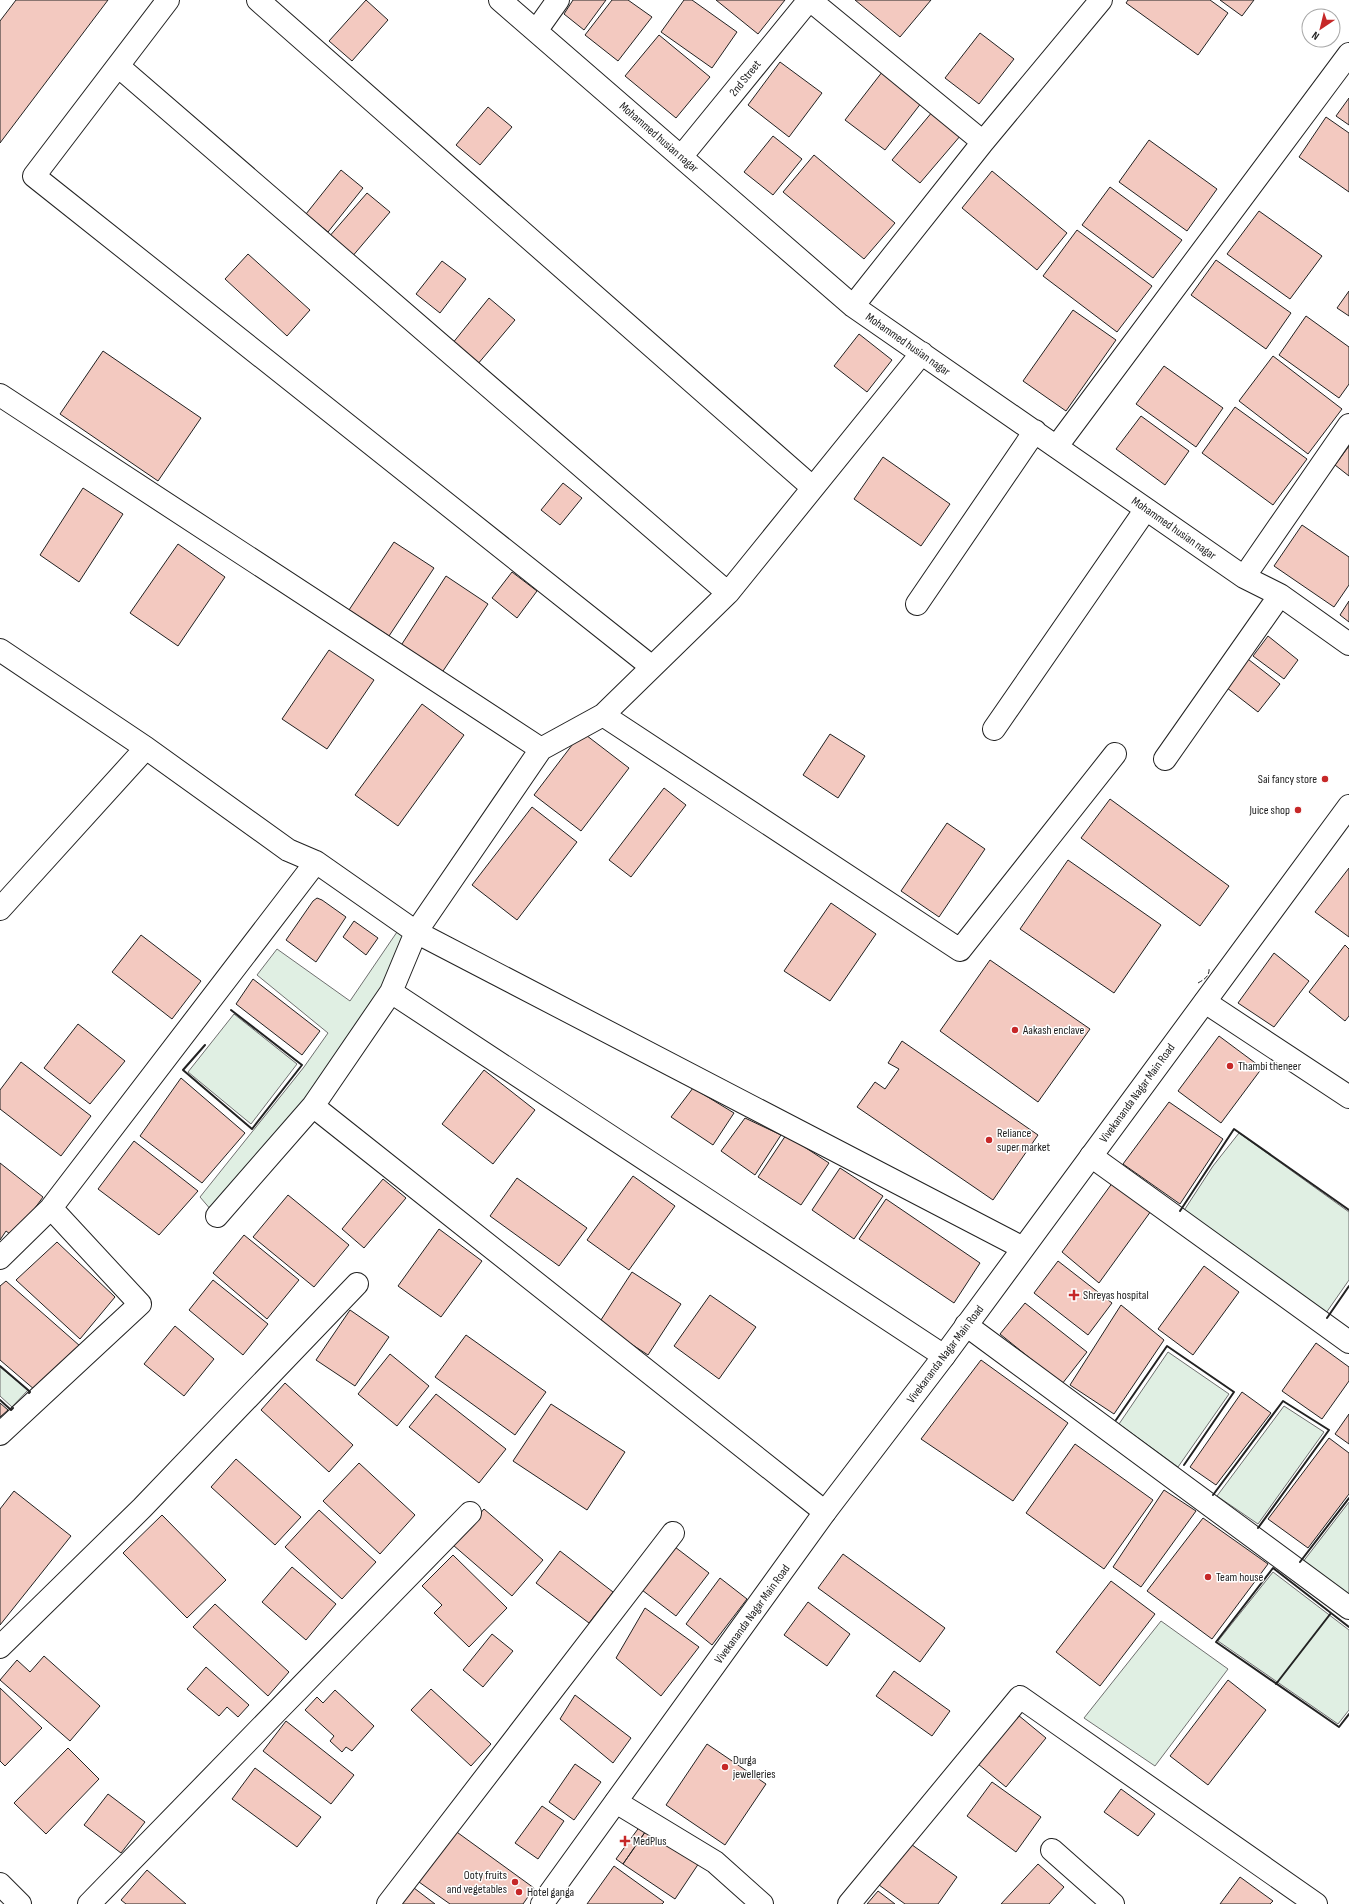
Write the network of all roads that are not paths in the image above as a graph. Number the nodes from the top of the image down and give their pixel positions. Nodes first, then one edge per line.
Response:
1 (168, 0) edge
2 (258, 0) edge
3 (500, 0) edge
4 (558, 0) edge
5 (809, 0) edge
6 (1101, 0) edge
7 (536, 31) junction
8 (1349, 54) edge
9 (118, 66) junction
10 (983, 142) junction
11 (681, 157) junction
12 (853, 306) junction
13 (922, 353) junction
14 (0, 394) edge
15 (1349, 425) edge
16 (1035, 430) junction
17 (1057, 446) junction
18 (812, 487) junction
19 (1146, 508) junction
20 (1244, 577) junction
21 (728, 593) junction
22 (1280, 595) junction
23 (917, 604) dead end
24 (1349, 644) edge
25 (0, 650) edge
26 (652, 667) junction
27 (603, 715) junction
28 (994, 729) dead end
29 (146, 748) junction
30 (541, 749) junction
31 (1115, 754) dead end
32 (1165, 759) dead end
33 (1349, 806) edge
34 (316, 862) junction
35 (0, 909) edge
36 (416, 932) junction
37 (391, 992) junction
38 (1205, 1002) junction
39 (1349, 1097) edge
40 (313, 1106) junction
41 (1091, 1156) junction
42 (51, 1208) junction
43 (217, 1216) dead end
44 (1023, 1248) junction
45 (0, 1258) edge
46 (357, 1284) dead end
47 (966, 1325) junction
48 (1349, 1342) edge
49 (944, 1356) junction
50 (0, 1434) edge
51 (825, 1512) junction
52 (470, 1513) dead end
53 (673, 1533) dead end
54 (1349, 1608) edge
55 (0, 1647) edge
56 (616, 1802) junction
57 (1052, 1850) dead end
58 (0, 1884) edge
59 (20, 1904) edge
60 (89, 1904) edge
61 (388, 1904) edge
62 (542, 1904) edge
63 (762, 1904) edge
64 (849, 1904) edge
65 (1113, 1904) edge
66 (1316, 1904) edge

1 - 9 street
2 - 18 street
3 - 7 street, Mohammed husian nagar
4 - 7 street
5 - 10 street
5 - 11 street, 2nd Street
6 - 10 street
7 - 11 street, Mohammed husian nagar
8 - 17 street
9 - 21 street
9 - 26 street
10 - 12 street
11 - 12 street, Mohammed husian nagar
12 - 13 street, Mohammed husian nagar
13 - 16 street, Mohammed husian nagar
13 - 18 street
14 - 30 street
15 - 20 street
16 - 17 street, Mohammed husian nagar
16 - 23 street
17 - 19 street, Mohammed husian nagar
18 - 21 street
19 - 20 street, Mohammed husian nagar
19 - 28 street
20 - 22 street, Mohammed husian nagar
21 - 26 street
22 - 24 street, Mohammed husian nagar
22 - 32 street
25 - 29 street
26 - 27 street
27 - 30 street
27 - 31 street
29 - 34 street
29 - 35 street
30 - 36 street
33 - 38 street, Vivekananda Nagar Main Road
34 - 36 street
34 - 42 street
36 - 37 street
36 - 44 street
37 - 40 street
37 - 49 street
38 - 39 street
38 - 41 street, Vivekananda Nagar Main Road
40 - 43 street
40 - 51 street
41 - 44 street, Vivekananda Nagar Main Road
41 - 48 street
42 - 45 street
42 - 50 street
44 - 47 street, Vivekananda Nagar Main Road
46 - 55 street
47 - 49 street, Vivekananda Nagar Main Road
47 - 54 street
49 - 51 street, Vivekananda Nagar Main Road
51 - 56 street, Vivekananda Nagar Main Road
52 - 60 street
53 - 61 street
56 - 62 street, Vivekananda Nagar Main Road
56 - 63 street
57 - 65 street
58 - 59 street
64 - 66 street

